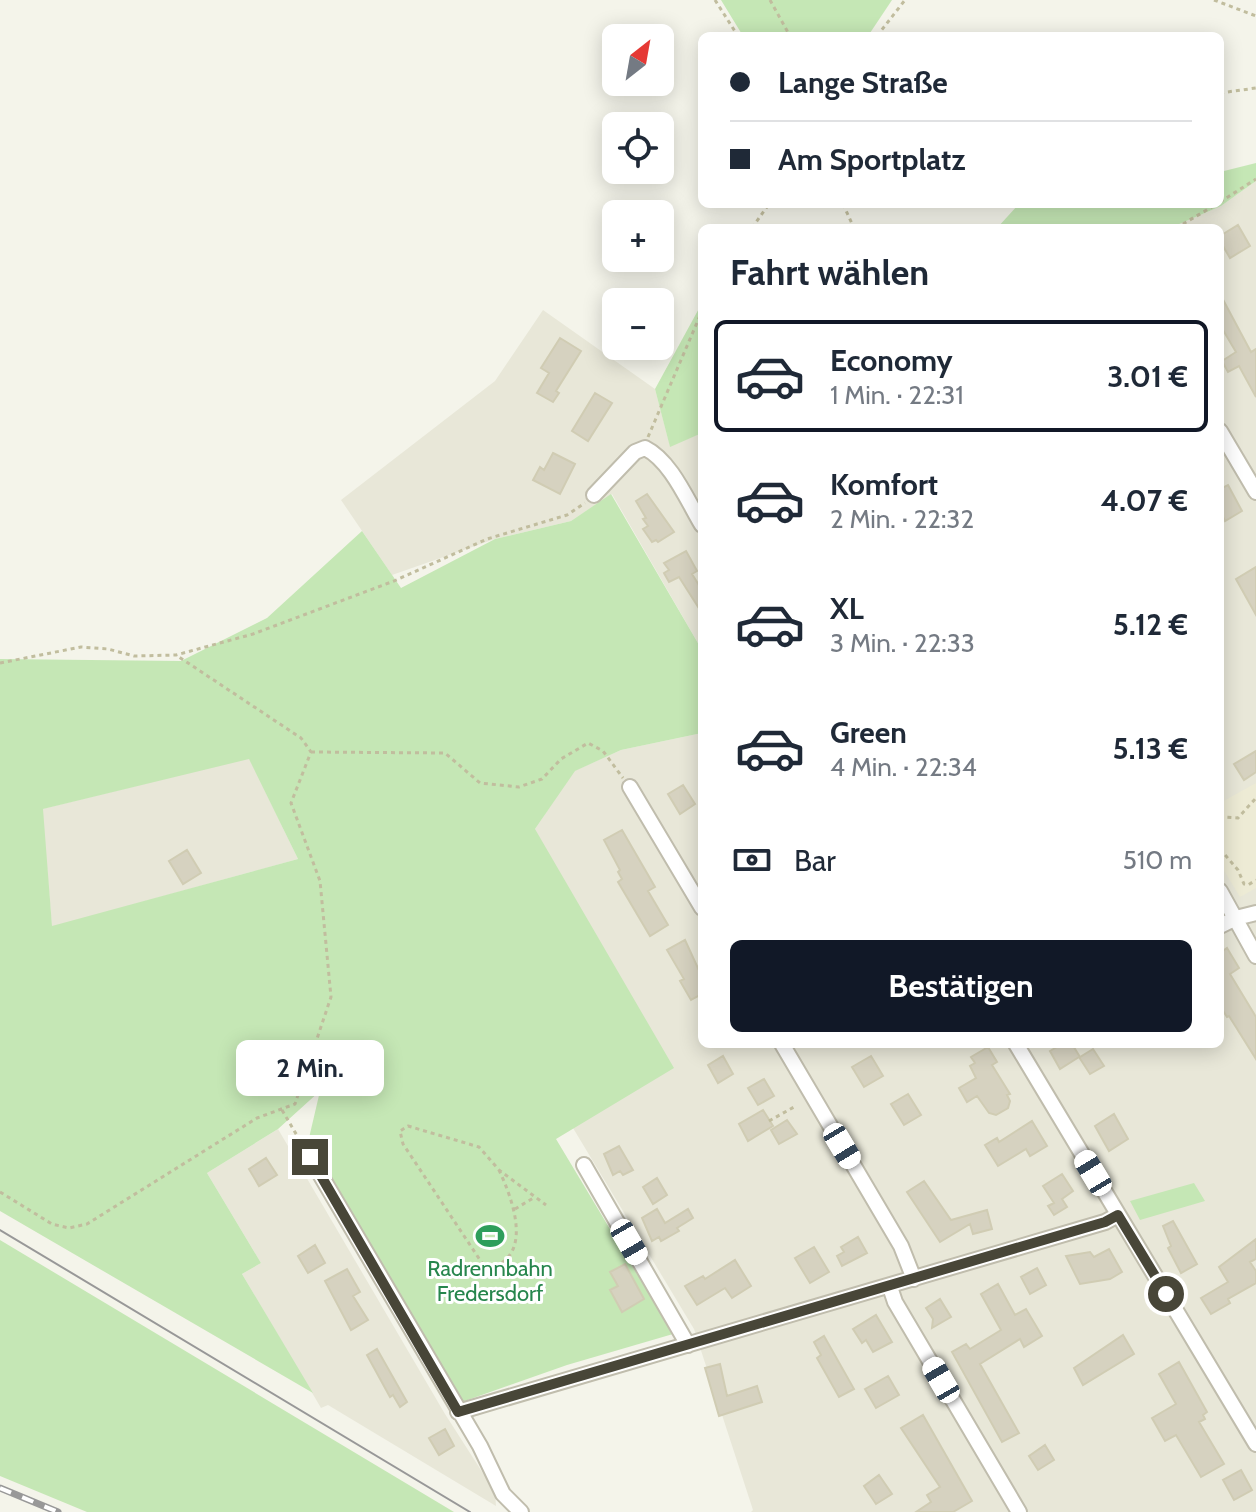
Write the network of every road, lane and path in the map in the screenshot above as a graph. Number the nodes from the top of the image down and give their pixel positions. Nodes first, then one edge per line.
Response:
1 (715, 0) edge
2 (770, 0) edge
3 (905, 0) edge
4 (1214, 0) edge
5 (1256, 16) edge
6 (735, 32) edge
7 (788, 32) edge
8 (880, 32) edge
9 (1256, 88) edge
10 (1224, 92) edge
11 (1256, 179) edge
12 (1224, 199) edge
13 (1210, 208) edge
14 (1183, 224) edge
15 (698, 319) edge
16 (1224, 438) edge
17 (645, 448) junction
18 (1256, 492) edge
19 (594, 495) joint
20 (698, 518) edge
21 (176, 655) junction
22 (0, 663) edge
23 (311, 752) junction
24 (630, 787) joint
25 (1256, 798) edge
26 (1224, 817) edge
27 (1224, 854) edge
28 (1256, 880) edge
29 (1224, 898) edge
30 (698, 901) edge
31 (1256, 913) edge
32 (1236, 918) junction
33 (1224, 924) edge
34 (1256, 956) edge
35 (784, 1048) edge
36 (1018, 1048) edge
37 (794, 1107) dead end
38 (282, 1110) junction
39 (769, 1121) dead end
40 (310, 1157) joint
41 (584, 1165) dead end
42 (499, 1170) junction
43 (0, 1192) edge
44 (535, 1197) junction
45 (546, 1205) dead end
46 (515, 1209) junction
47 (1118, 1215) junction
48 (914, 1279) junction
49 (890, 1287) junction
50 (688, 1345) junction
51 (458, 1412) junction
52 (1256, 1444) edge
53 (521, 1512) edge
54 (1019, 1512) edge

1 - 6 path
2 - 7 path
3 - 8 path
4 - 5 path
9 - 10 path
11 - 12 path
13 - 14 path
15 - 17 path
16 - 18 street
17 - 19 street
17 - 20 street
19 - 21 path
21 - 22 path
21 - 23 path
23 - 24 path
23 - 38 path
24 - 30 street
25 - 26 path
27 - 28 path
29 - 32 street
31 - 32 street
32 - 33 street
32 - 34 street
35 - 48 street
36 - 47 street
37 - 39 path
38 - 40 path
38 - 43 path
40 - 51 street
41 - 50 street
42 - 44 path
42 - 46 path
42 - 46 path
44 - 45 path
44 - 46 path
47 - 48 street
47 - 52 street
48 - 49 street
49 - 50 street
49 - 54 street
50 - 51 street
51 - 53 street

